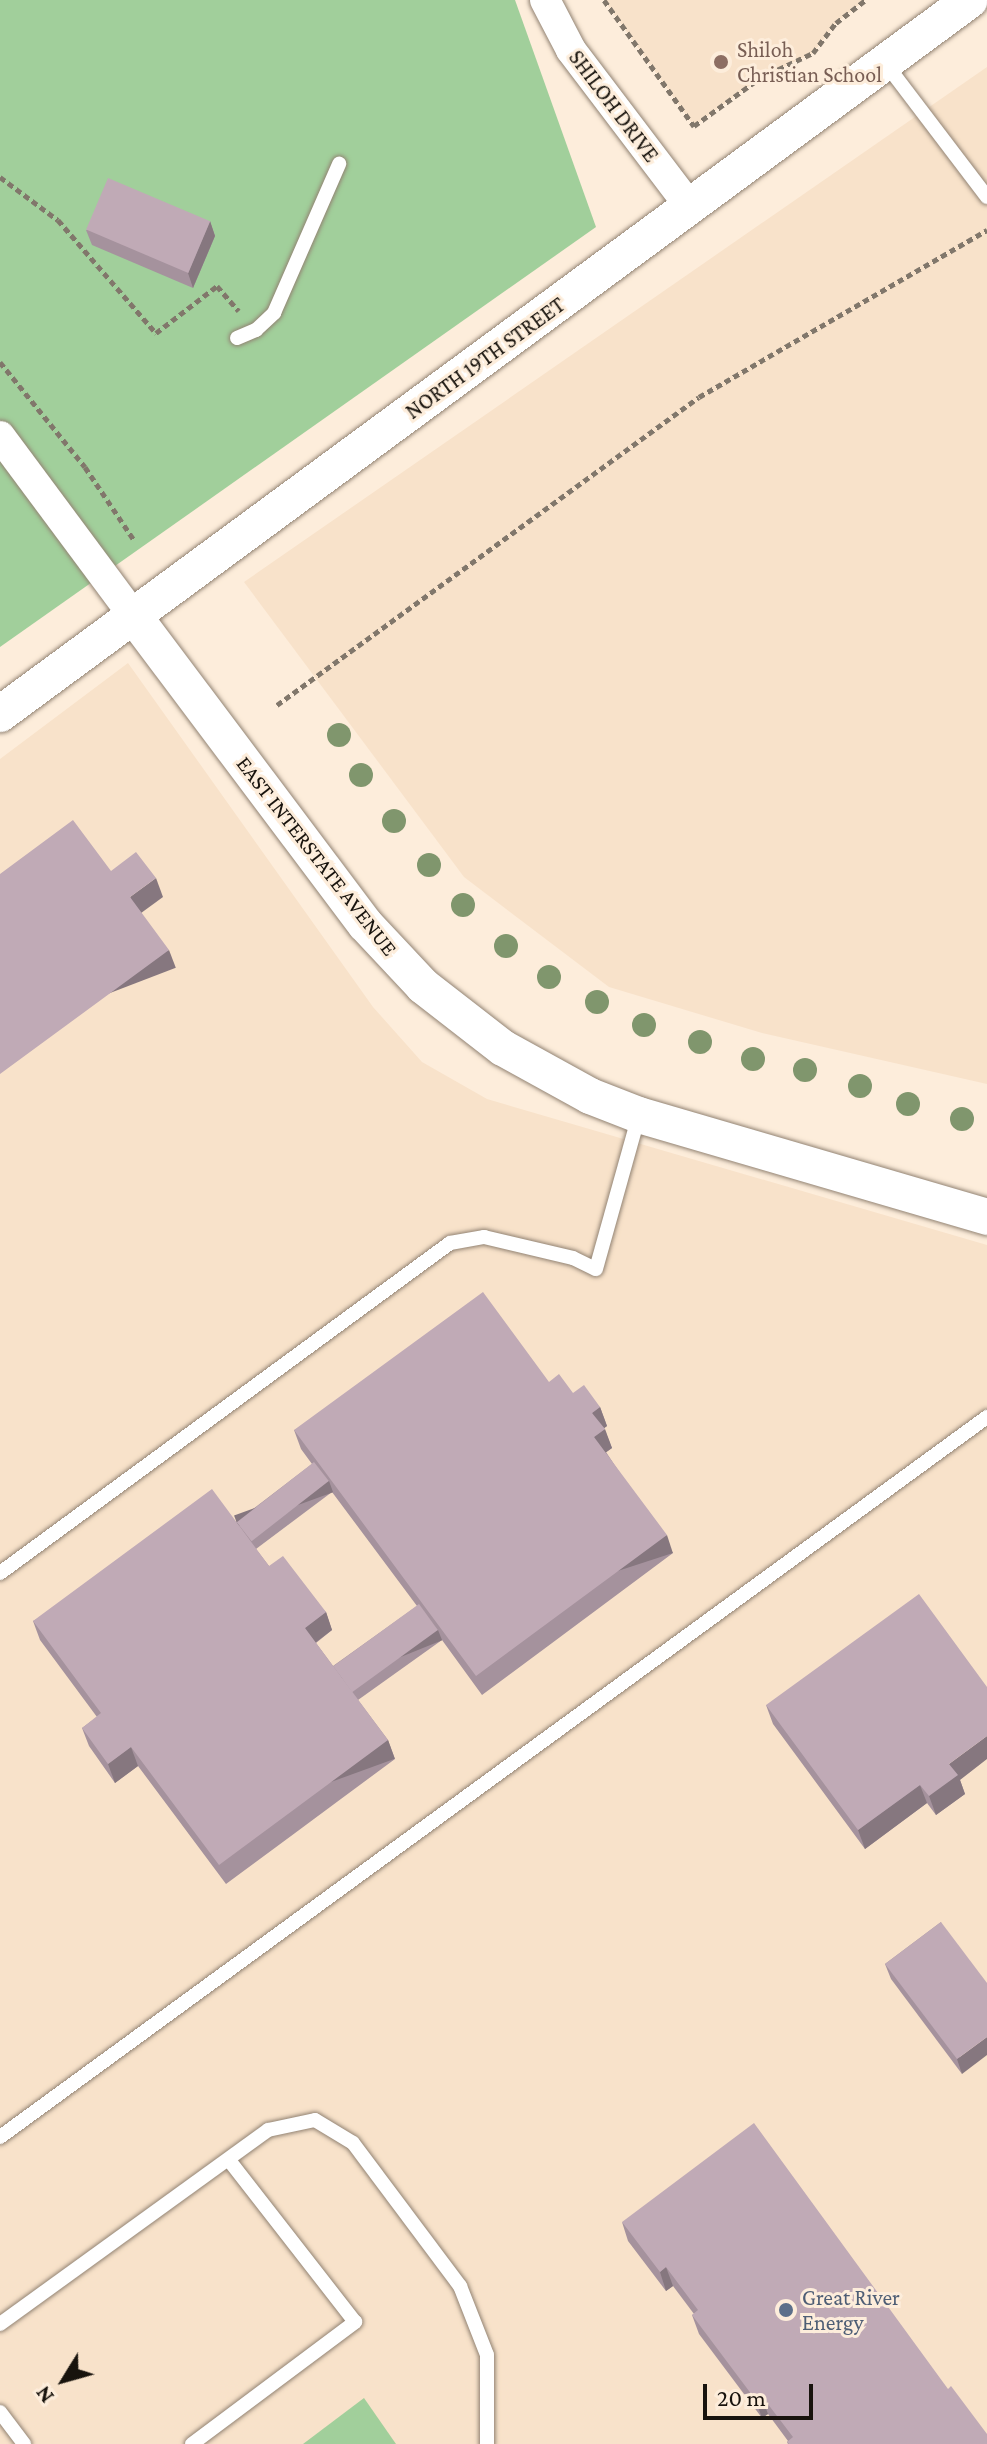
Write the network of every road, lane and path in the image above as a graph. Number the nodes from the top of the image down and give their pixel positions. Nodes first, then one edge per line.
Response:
1 (545, 0) edge
2 (604, 0) edge
3 (865, 0) edge
4 (970, 0) edge
5 (886, 64) junction
6 (339, 164) dead end
7 (0, 177) edge
8 (987, 197) edge
9 (691, 208) junction
10 (987, 230) edge
11 (256, 330) junction
12 (237, 338) dead end
13 (0, 362) edge
14 (0, 436) edge
15 (134, 540) dead end
16 (133, 615) junction
17 (277, 705) dead end
18 (0, 714) edge
19 (639, 1115) junction
20 (987, 1217) edge
21 (987, 1417) edge
22 (0, 1573) edge
23 (0, 2137) edge
24 (229, 2160) junction
25 (0, 2324) edge
26 (0, 2412) edge
27 (24, 2444) edge
28 (192, 2444) edge
29 (487, 2444) edge

1 - 9 street, SHILOH DRIVE
2 - 3 path
4 - 5 street, NORTH 19TH STREET
5 - 8 lane
5 - 9 street, NORTH 19TH STREET
6 - 11 lane
7 - 11 path
9 - 16 street, NORTH 19TH STREET
10 - 17 path
11 - 12 lane
13 - 15 path
14 - 16 street
16 - 18 street, NORTH 19TH STREET
16 - 19 street, EAST INTERSTATE AVENUE
19 - 20 street, EAST INTERSTATE AVENUE
19 - 22 lane
21 - 23 lane
24 - 25 lane
24 - 28 lane
24 - 29 lane
26 - 27 lane

